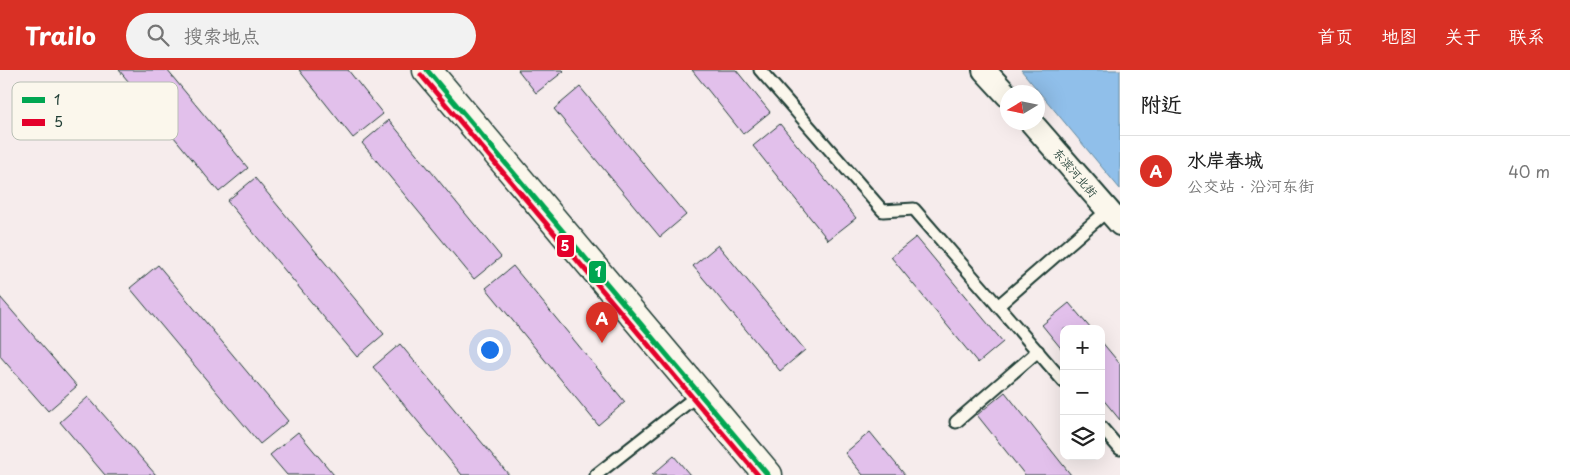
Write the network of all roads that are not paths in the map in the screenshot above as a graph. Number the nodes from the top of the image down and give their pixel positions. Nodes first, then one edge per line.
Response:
1 (427, 70) edge
2 (760, 70) edge
3 (984, 70) edge
4 (1000, 87) edge
5 (1038, 130) edge
6 (1114, 217) edge
7 (998, 306) junction
8 (1038, 351) junction
9 (1060, 377) edge
10 (699, 394) junction
11 (956, 422) dead end
12 (1105, 432) edge
13 (1120, 449) edge
14 (596, 475) edge
15 (768, 475) edge

1 - 10 street
2 - 7 lane
3 - 4 street
5 - 6 street, 东滨河北街
6 - 7 lane
7 - 8 lane
8 - 9 lane
8 - 11 lane
10 - 14 lane
10 - 15 street
12 - 13 lane

